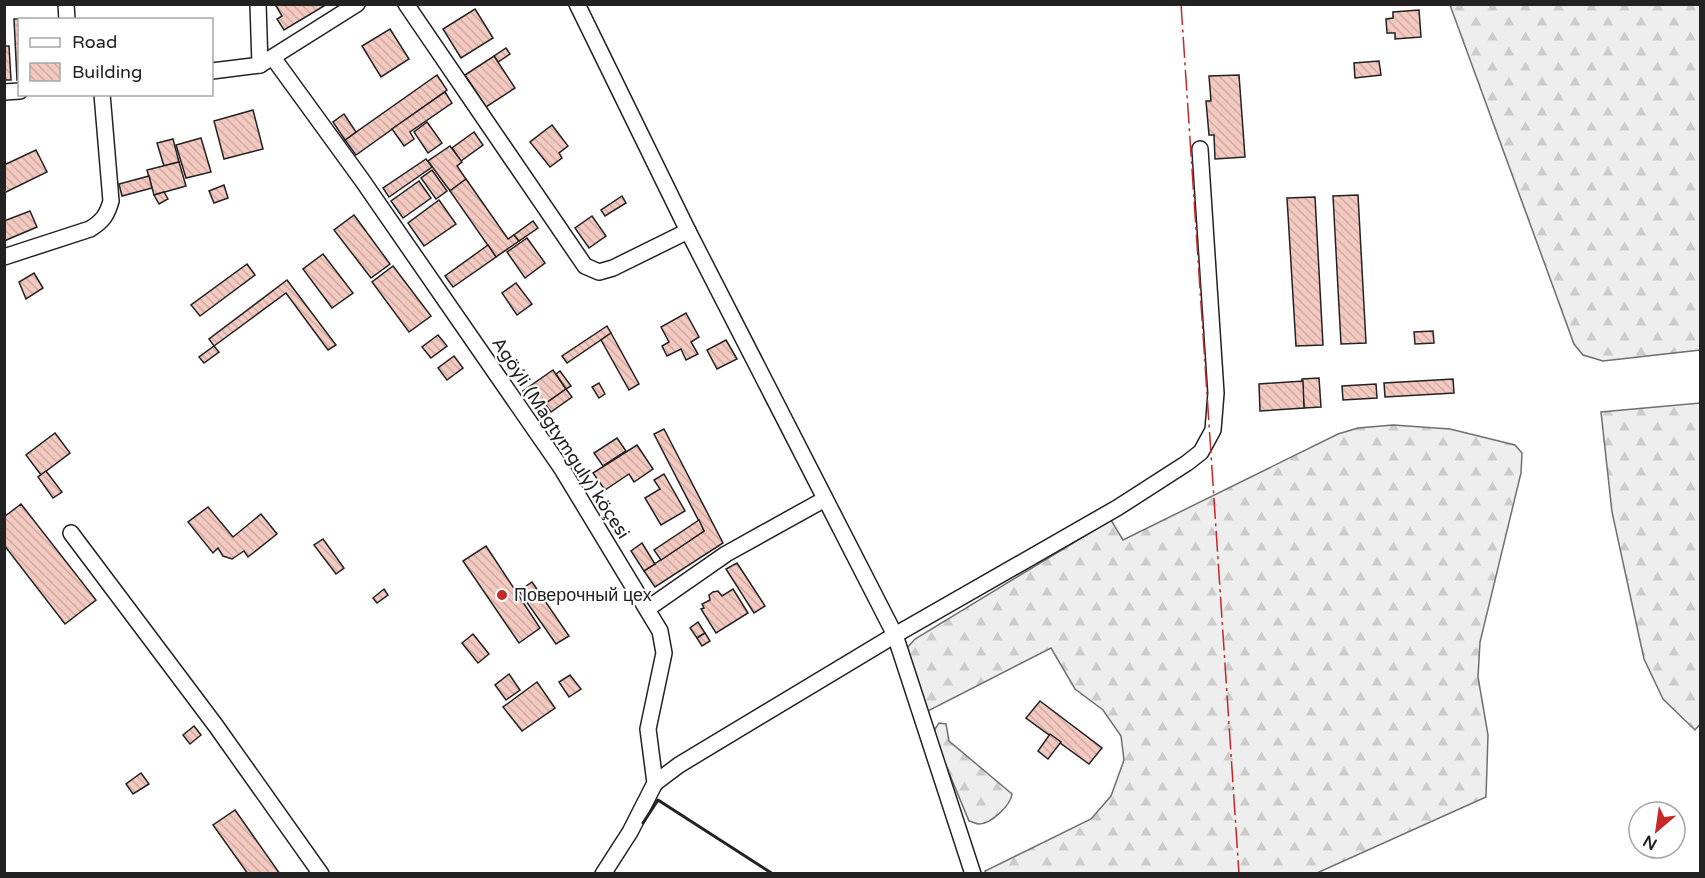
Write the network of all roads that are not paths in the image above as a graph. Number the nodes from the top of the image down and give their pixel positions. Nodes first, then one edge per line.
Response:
1 (258, 4) edge
2 (357, 4) edge
3 (406, 4) edge
4 (577, 4) edge
5 (267, 62) junction
6 (213, 71) edge
7 (102, 96) edge
8 (1200, 149) dead end
9 (688, 231) junction
10 (4, 257) edge
11 (825, 499) junction
12 (71, 533) dead end
13 (647, 609) junction
14 (895, 634) junction
15 (655, 783) junction
16 (321, 873) edge
17 (603, 873) edge
18 (973, 873) edge

1 - 5 street
2 - 5 street
3 - 9 street
4 - 9 street
5 - 6 street
5 - 13 street, Agöýli (Magtymguly) köçesi
7 - 10 street
8 - 14 street
9 - 11 street
11 - 13 street
11 - 14 street
12 - 16 street
13 - 15 street, Agöýli (Magtymguly) köçesi
14 - 15 street
14 - 18 street
15 - 17 street

